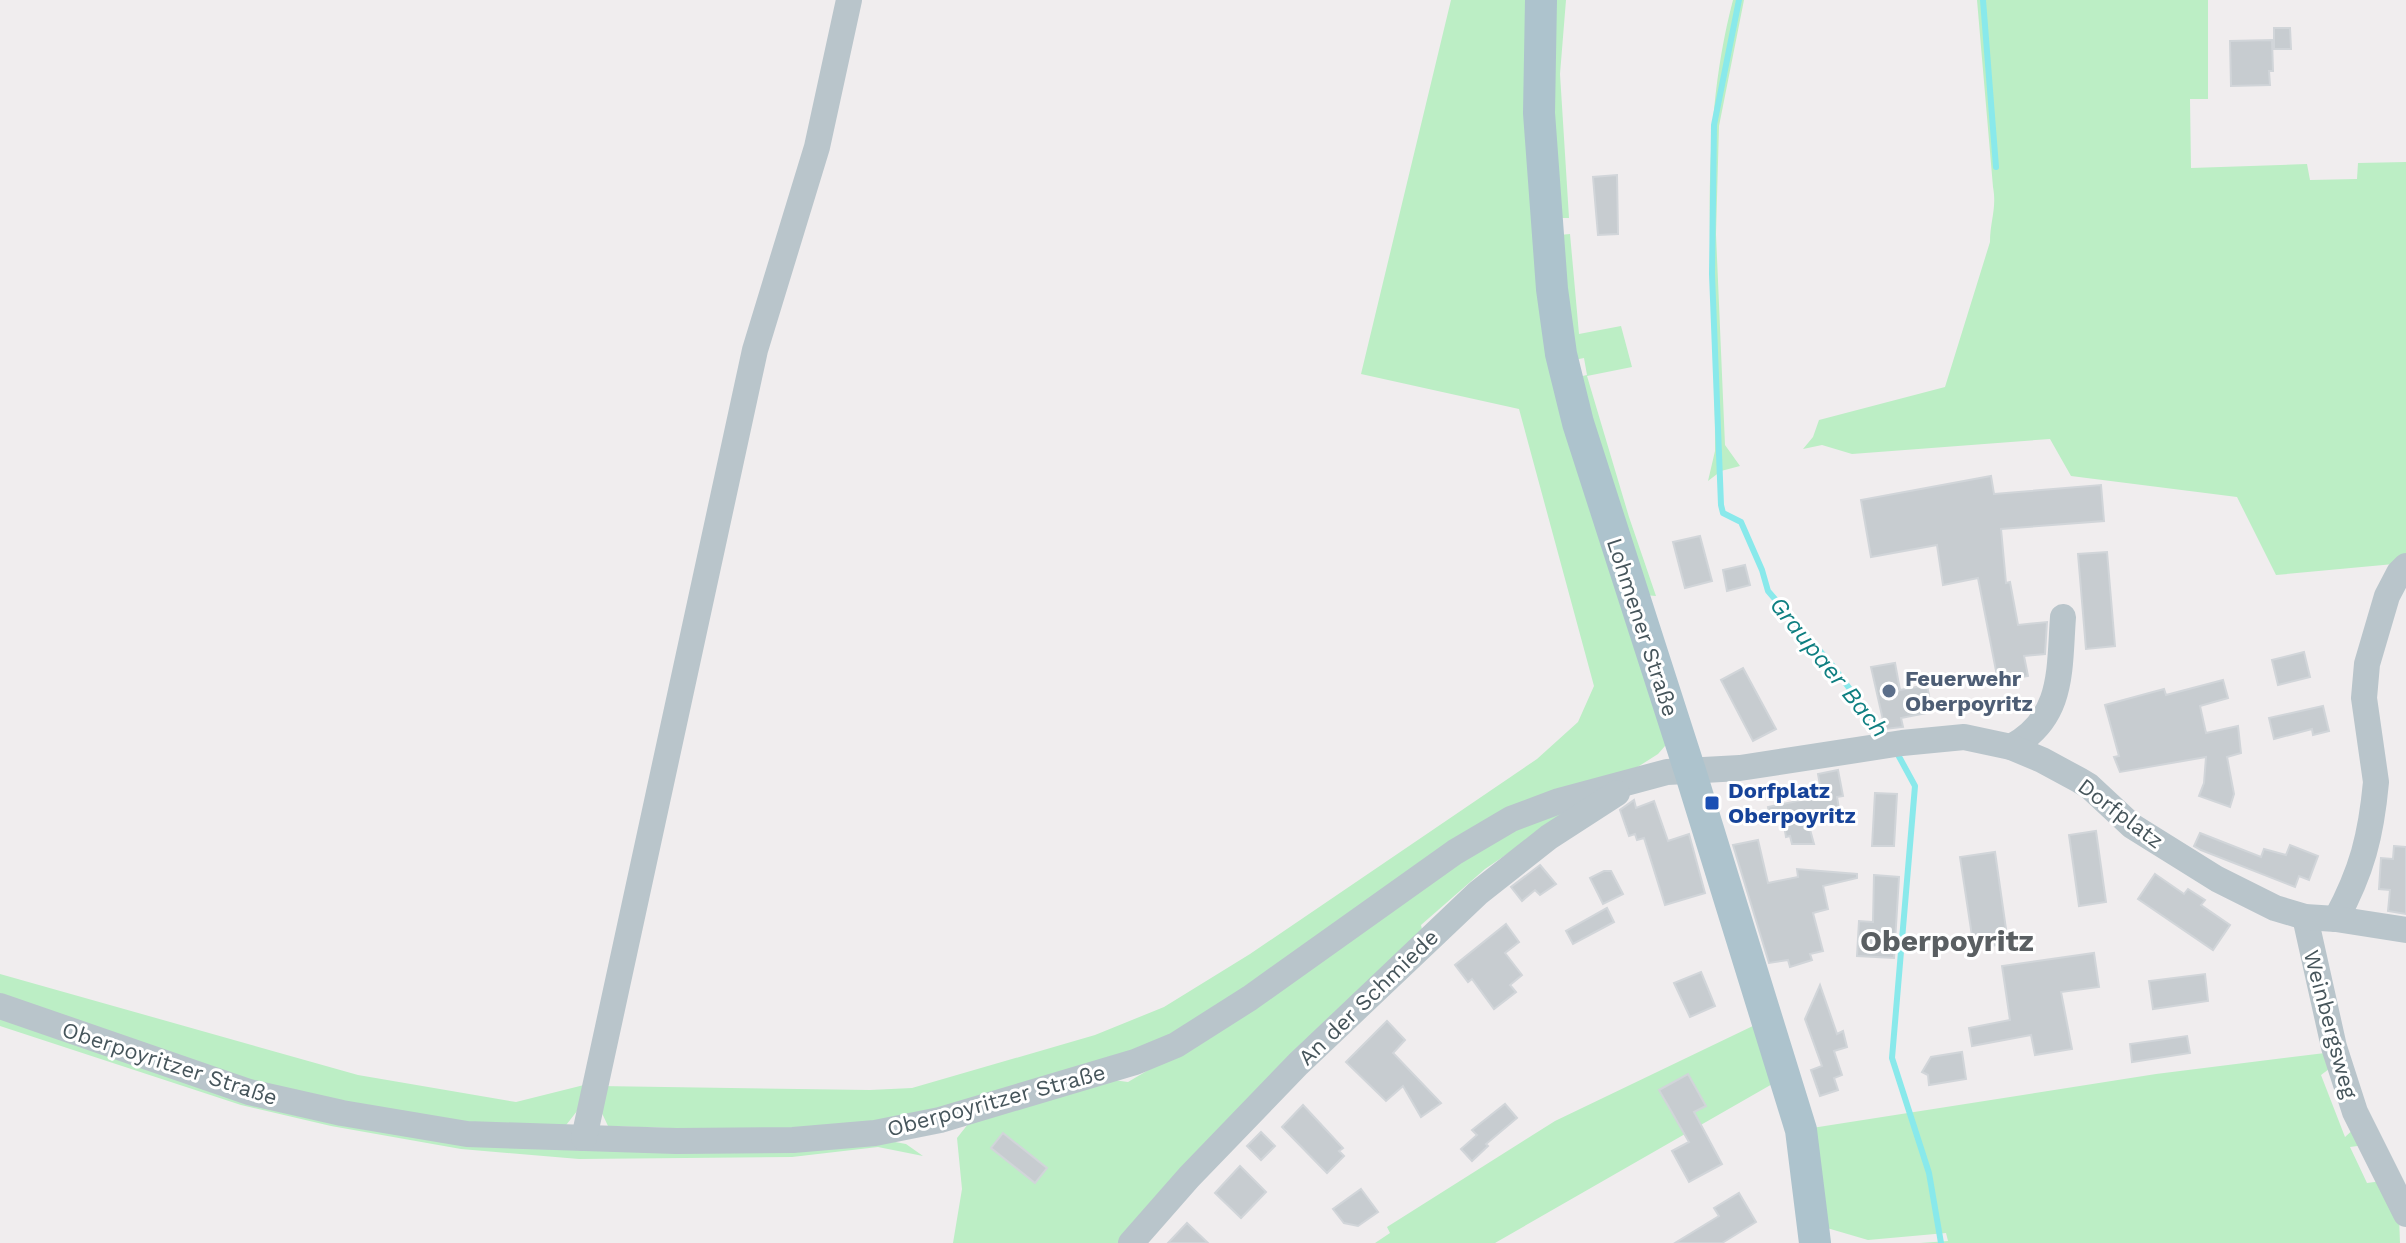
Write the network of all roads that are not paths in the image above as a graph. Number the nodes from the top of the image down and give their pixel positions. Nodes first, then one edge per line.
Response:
1 (849, 0) edge
2 (1541, 0) edge
3 (2406, 566) edge
4 (2063, 617) dead end
5 (2011, 747) junction
6 (1690, 771) junction
7 (1633, 783) junction
8 (2305, 917) junction
9 (2336, 919) junction
10 (2406, 930) edge
11 (0, 1006) edge
12 (584, 1138) junction
13 (2406, 1214) edge
14 (1131, 1243) edge
15 (1815, 1243) edge

1 - 12 street
2 - 6 main road, Lohmener Straße
3 - 9 street, Weinbergsweg
4 - 5 street
5 - 6 street, Dorfplatz
5 - 8 street, Dorfplatz
6 - 7 street, Oberpoyritzer Straße
6 - 15 main road, Lohmener Straße
7 - 12 street, Oberpoyritzer Straße
7 - 14 street, An der Schmiede
8 - 9 street, Dorfplatz
8 - 13 street, Weinbergsweg
9 - 10 street, Dorfplatz
11 - 12 street, Oberpoyritzer Straße

